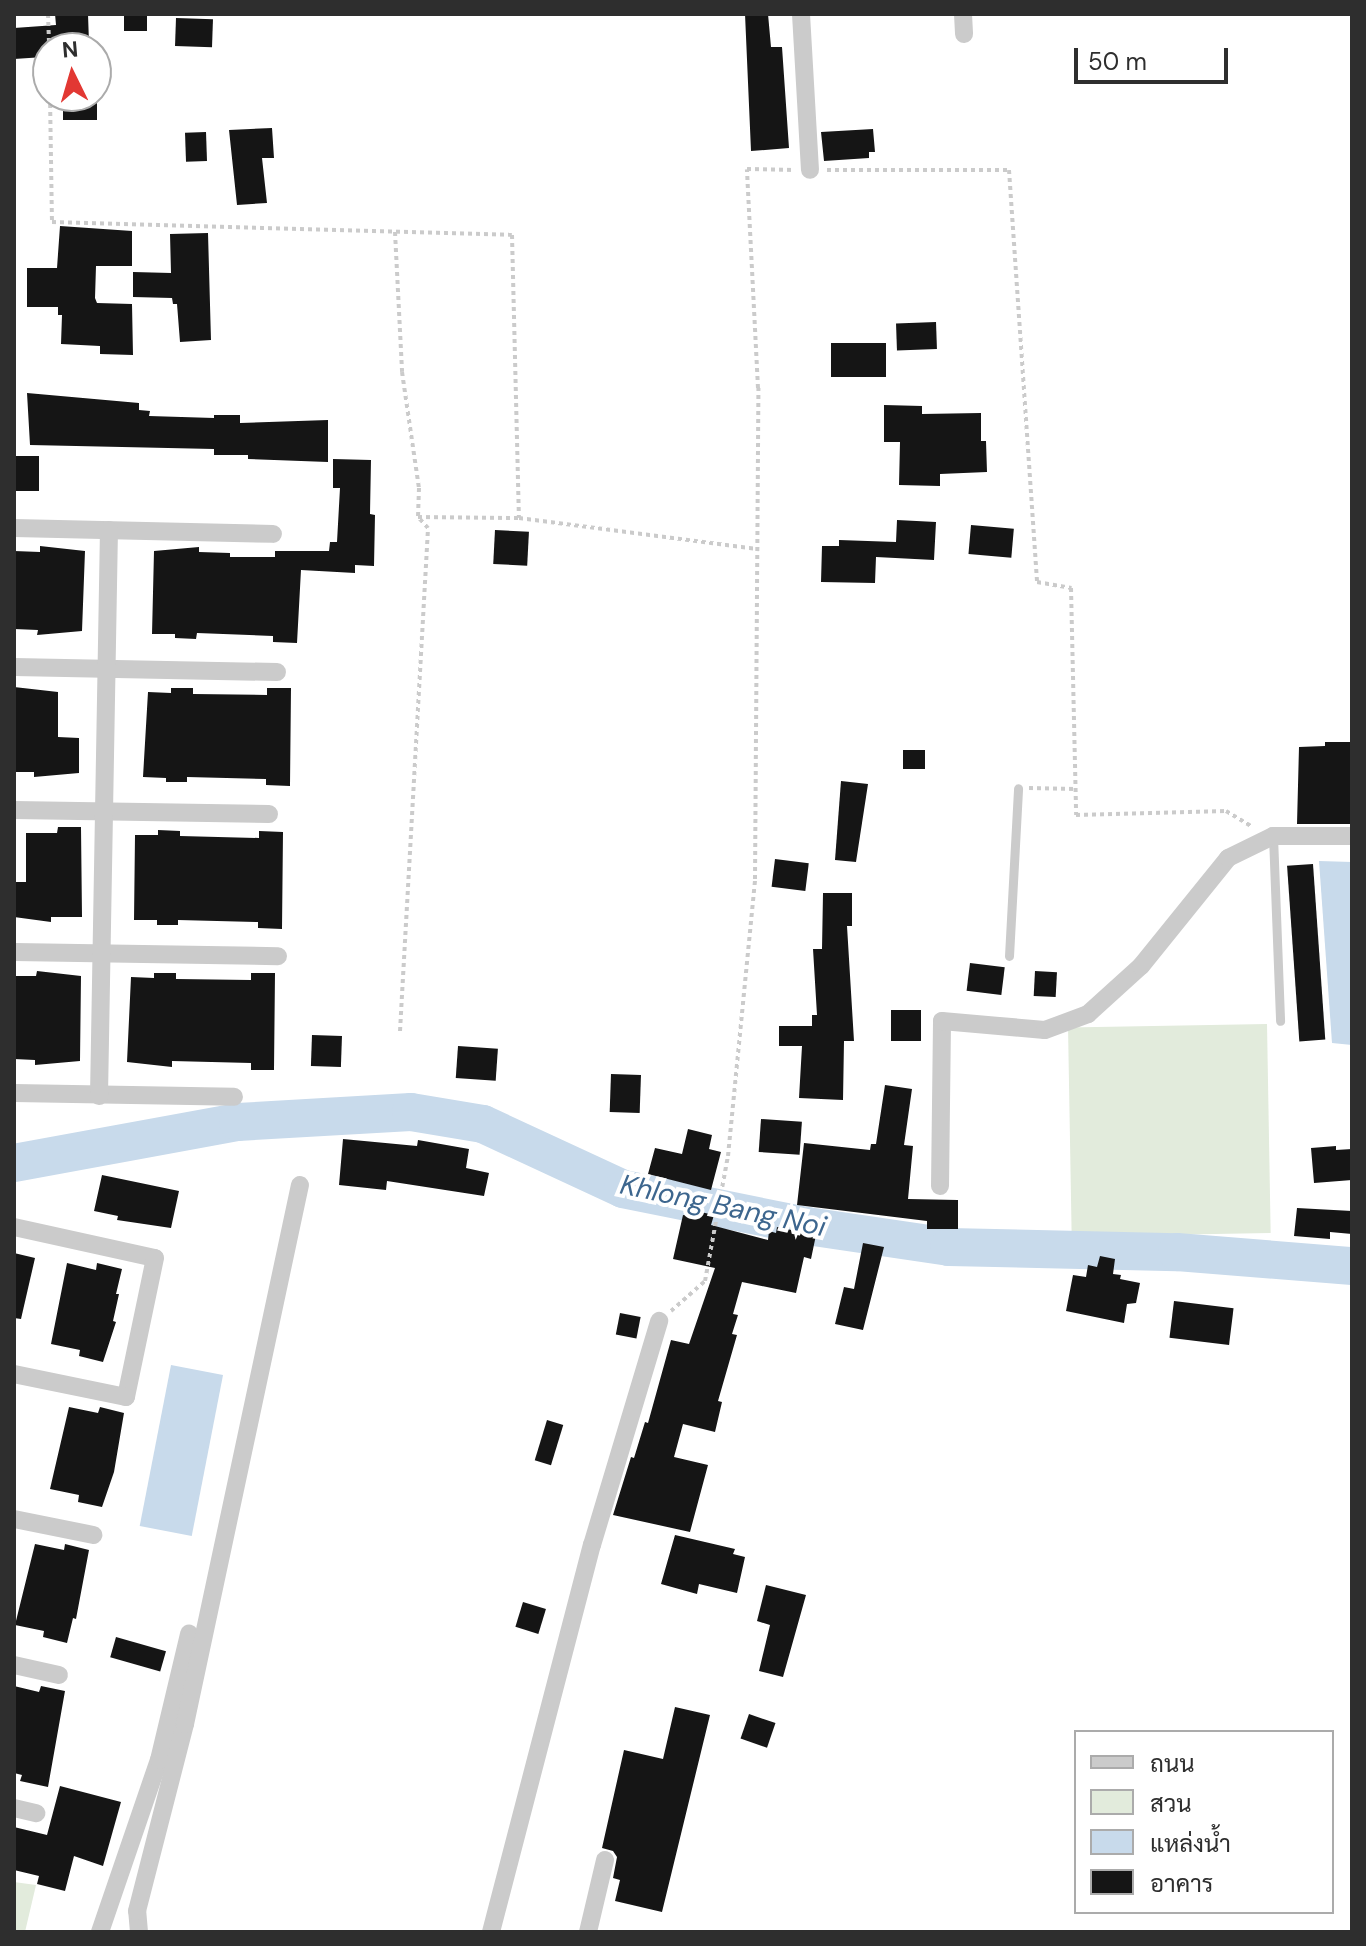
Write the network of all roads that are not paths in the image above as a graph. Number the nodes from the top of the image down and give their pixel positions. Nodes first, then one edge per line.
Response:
1 (801, 14) edge
2 (963, 14) edge
3 (964, 34) dead end
4 (810, 170) road end
5 (14, 528) edge
6 (109, 530) junction
7 (273, 534) dead end
8 (14, 667) edge
9 (107, 669) junction
10 (277, 672) dead end
11 (1018, 788) road end
12 (14, 810) edge
13 (104, 811) junction
14 (269, 814) dead end
15 (1273, 836) junction
16 (1352, 836) edge
17 (14, 952) edge
18 (101, 953) junction
19 (278, 956) dead end
20 (1009, 956) dead end
21 (1280, 1021) dead end
22 (14, 1093) edge
23 (99, 1096) junction
24 (234, 1097) dead end
25 (300, 1185) dead end
26 (940, 1186) dead end
27 (14, 1227) edge
28 (659, 1321) road end
29 (14, 1374) edge
30 (14, 1519) edge
31 (93, 1535) dead end
32 (189, 1634) dead end
33 (14, 1665) edge
34 (59, 1675) dead end
35 (14, 1808) edge
36 (36, 1813) dead end
37 (605, 1860) dead end
38 (100, 1932) edge
39 (139, 1932) edge
40 (491, 1932) edge
41 (588, 1932) edge

1 - 4 street
2 - 3 street
5 - 6 street
6 - 7 street
6 - 9 street
8 - 9 street
9 - 10 street
9 - 13 street
11 - 20 lane
12 - 13 street
13 - 14 street
13 - 18 street
15 - 16 street
15 - 21 lane
15 - 26 street
17 - 18 street
18 - 19 street
18 - 23 street
22 - 23 street
23 - 24 street
25 - 39 street
27 - 29 street
28 - 40 street
30 - 31 street
32 - 38 street
33 - 34 street
35 - 36 street
37 - 41 street

